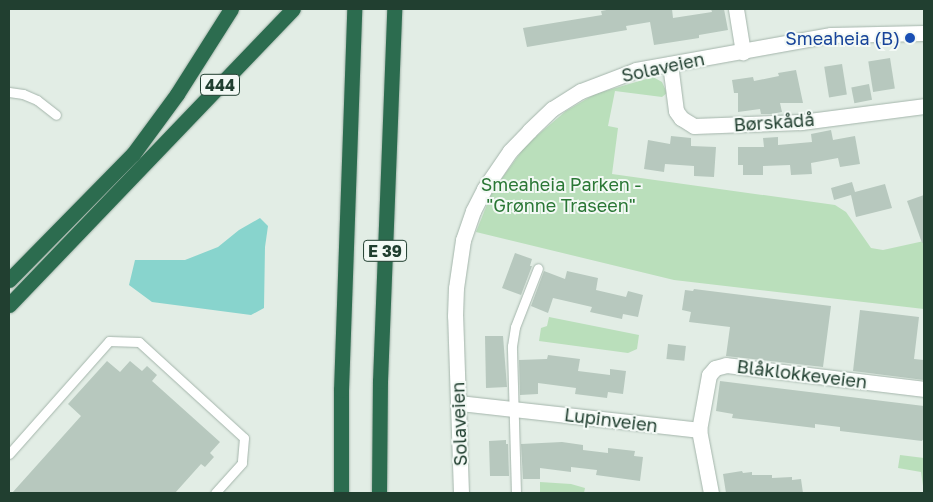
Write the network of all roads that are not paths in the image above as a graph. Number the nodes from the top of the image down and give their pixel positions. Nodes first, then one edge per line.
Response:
1 (231, 9) edge
2 (293, 9) edge
3 (394, 9) edge
4 (736, 9) edge
5 (353, 12) edge
6 (924, 32) edge
7 (743, 52) junction
8 (670, 64) junction
9 (9, 92) edge
10 (924, 106) edge
11 (56, 115) dead end
12 (140, 158) junction
13 (538, 268) dead end
14 (9, 280) edge
15 (9, 305) edge
16 (924, 389) edge
17 (459, 404) junction
18 (512, 408) junction
19 (699, 430) junction
20 (9, 454) edge
21 (215, 493) edge
22 (341, 493) edge
23 (379, 493) edge
24 (461, 493) edge
25 (516, 493) edge
26 (711, 493) edge

1 - 12 highway, 444
2 - 12 highway, 444
3 - 23 highway, E 39
4 - 7 street
5 - 22 highway, E 39
6 - 7 street, Solaveien
7 - 8 street, Solaveien
8 - 10 street, Børskådå
8 - 17 street, Solaveien
9 - 11 lane
12 - 14 highway, 444
12 - 15 highway, 444
13 - 18 lane
16 - 19 street, Blåklokkeveien
17 - 18 street, Lupinveien
17 - 24 street, Solaveien
18 - 19 street, Lupinveien
18 - 25 lane
19 - 26 street
20 - 21 lane

